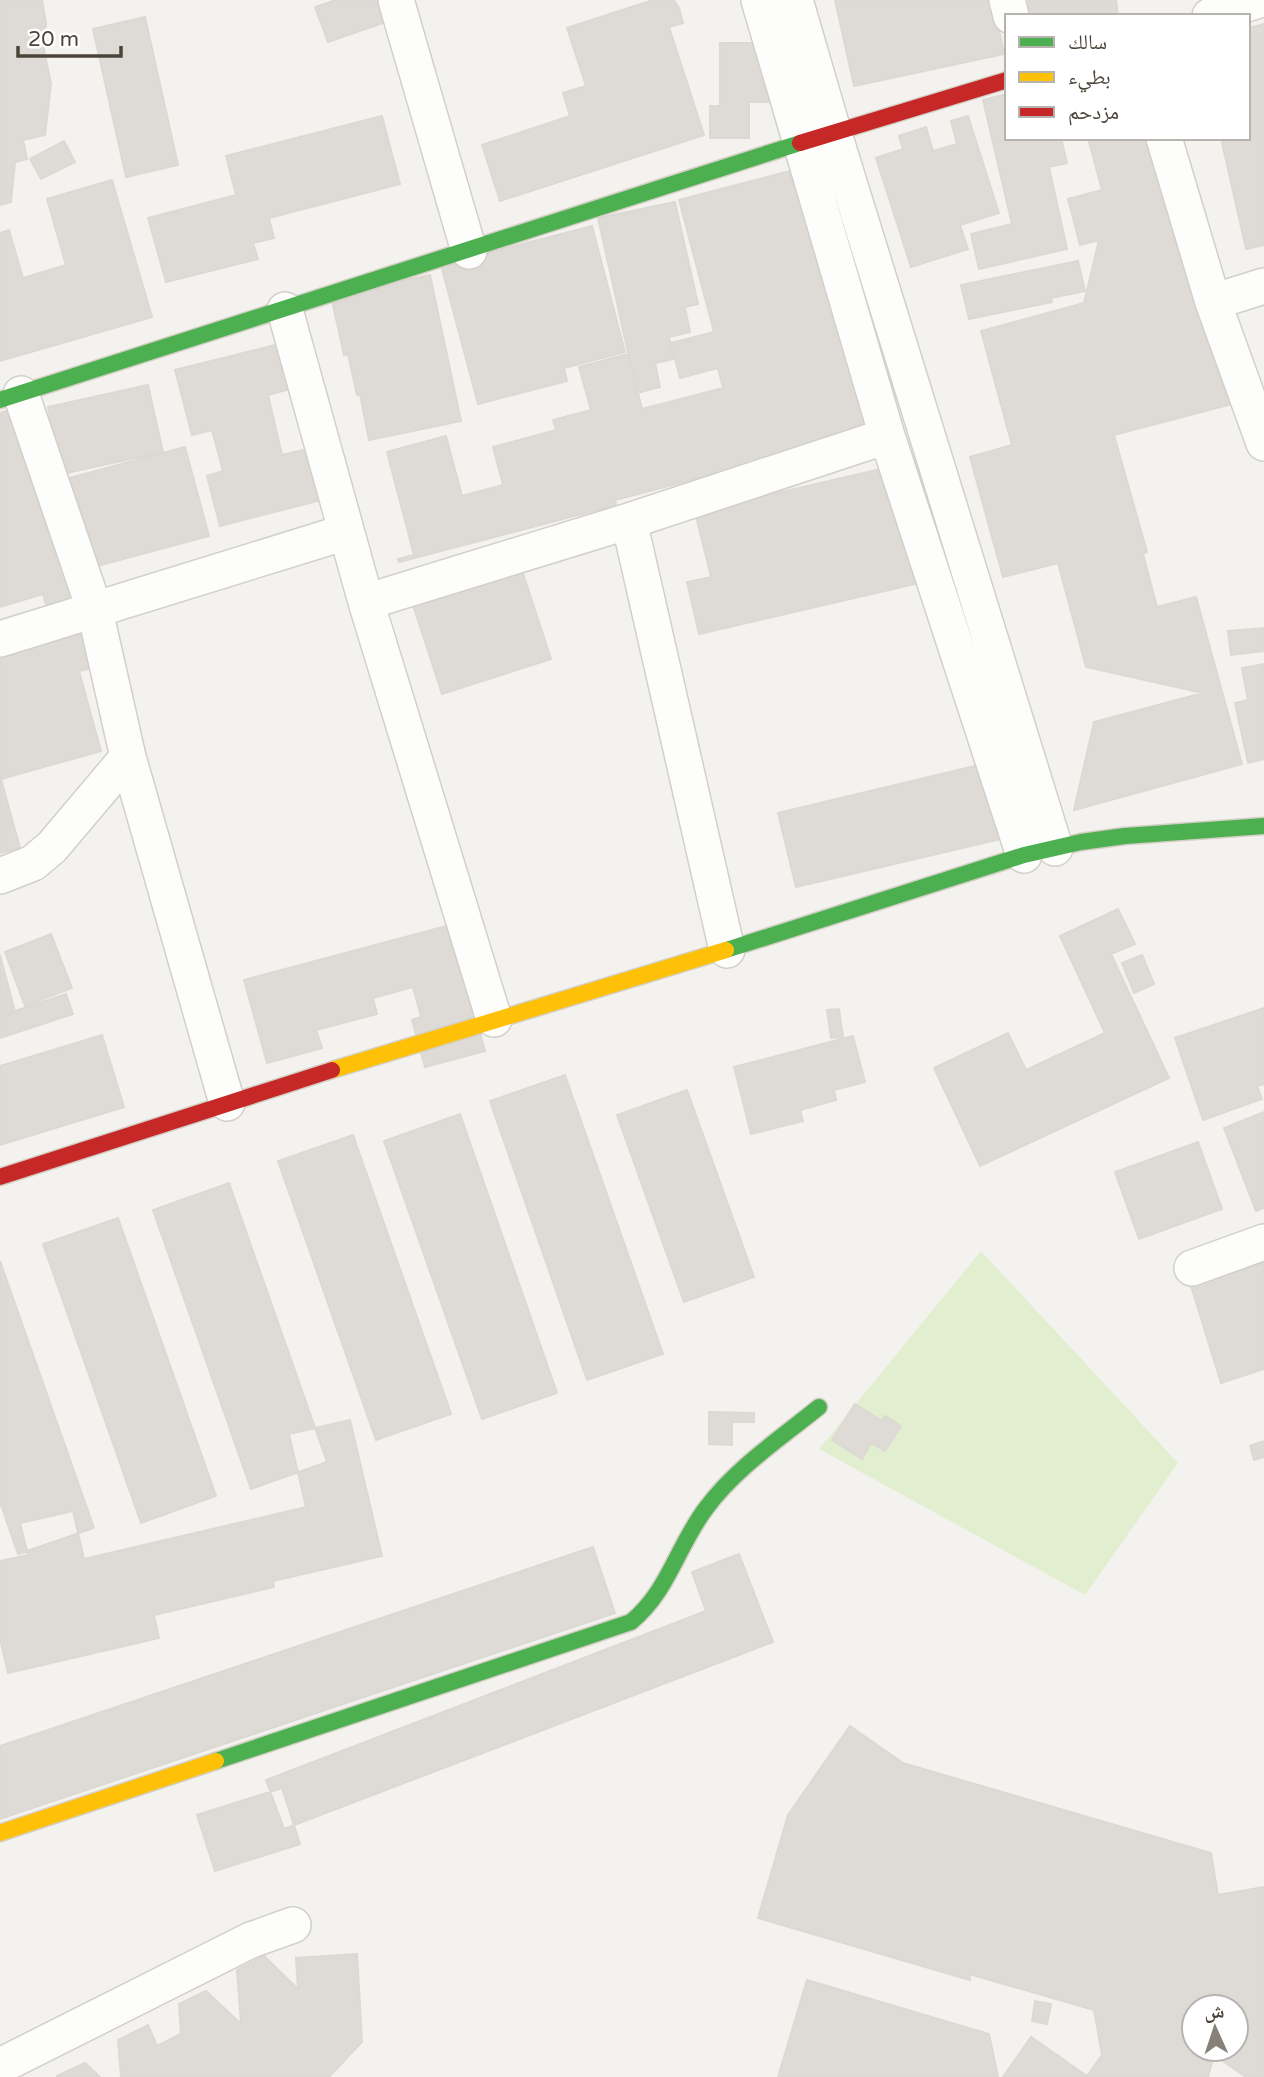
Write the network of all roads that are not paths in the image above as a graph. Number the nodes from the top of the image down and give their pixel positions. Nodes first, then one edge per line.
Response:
1 (396, 0) edge
2 (759, 0) edge
3 (795, 0) edge
4 (1259, 0) edge
5 (1216, 14) edge
6 (1005, 81) edge
7 (834, 134) junction
8 (1165, 140) edge
9 (800, 143) junction
10 (469, 251) junction
11 (1264, 286) edge
12 (1213, 302) junction
13 (285, 310) junction
14 (10, 397) edge
15 (887, 436) junction
16 (1264, 443) edge
17 (629, 521) junction
18 (346, 532) junction
19 (366, 602) junction
20 (95, 611) junction
21 (0, 639) edge
22 (128, 757) junction
23 (1264, 826) edge
24 (1040, 851) junction
25 (0, 876) edge
26 (727, 950) junction
27 (494, 1019) junction
28 (227, 1103) junction
29 (0, 1177) edge
30 (1264, 1242) edge
31 (1192, 1268) dead end
32 (819, 1407) dead end
33 (0, 1833) edge
34 (293, 1925) dead end
35 (0, 2066) edge

1 - 10 street
2 - 9 street
3 - 7 street
4 - 5 street
6 - 7 street
7 - 9 street
7 - 24 street
8 - 12 street
9 - 10 street
9 - 15 street
10 - 13 street
11 - 12 street
12 - 16 street
13 - 14 street
13 - 18 street
14 - 20 street
15 - 17 street
15 - 24 street
17 - 19 street
17 - 26 street
18 - 19 street
18 - 20 street
19 - 27 street
20 - 21 street
20 - 22 street
22 - 25 street
22 - 28 street
23 - 24 street
24 - 26 street
26 - 27 street
27 - 28 street
28 - 29 street
30 - 31 street
32 - 33 street
34 - 35 street

